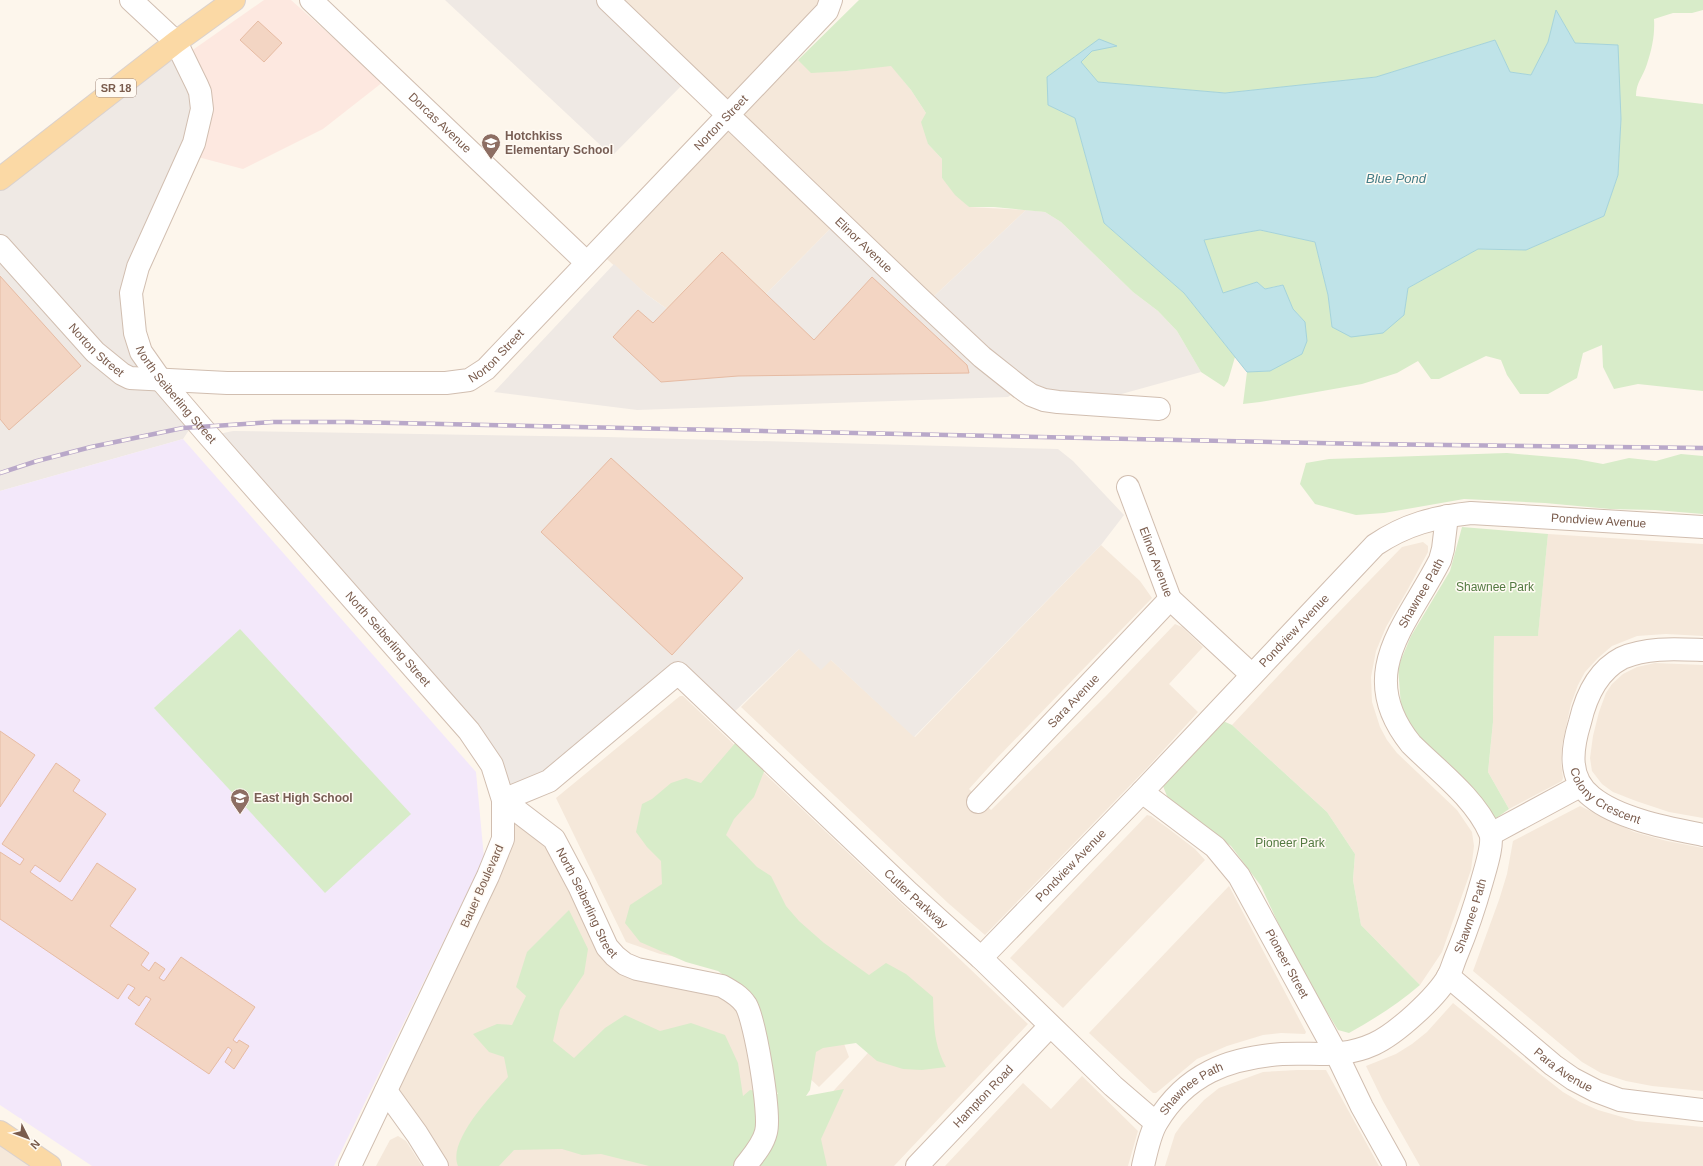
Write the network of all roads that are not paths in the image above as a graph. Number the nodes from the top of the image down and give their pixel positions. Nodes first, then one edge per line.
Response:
1 (131, 0) edge
2 (234, 0) edge
3 (312, 0) edge
4 (608, 0) edge
5 (831, 0) edge
6 (176, 42) junction
7 (729, 115) junction
8 (0, 179) edge
9 (0, 246) edge
10 (586, 262) junction
11 (160, 379) junction
12 (1159, 409) dead end
13 (1128, 487) dead end
14 (1447, 516) junction
15 (1703, 527) edge
16 (1170, 599) junction
17 (1703, 650) edge
18 (1252, 675) junction
19 (1580, 786) junction
20 (1142, 792) junction
21 (503, 800) junction
22 (978, 802) dead end
23 (1491, 834) junction
24 (1703, 835) edge
25 (981, 958) junction
26 (1448, 976) junction
27 (1050, 1026) junction
28 (1337, 1055) junction
29 (386, 1091) junction
30 (1703, 1110) edge
31 (1156, 1123) junction
32 (0, 1132) edge
33 (50, 1166) edge
34 (350, 1166) edge
35 (437, 1166) edge
36 (745, 1166) edge
37 (917, 1166) edge
38 (1143, 1166) edge
39 (1395, 1166) edge

1 - 6 street
2 - 6 main road, SR 18
3 - 10 street, Dorcas Avenue
4 - 7 street, Elinor Avenue
5 - 7 street, Norton Street
6 - 8 main road, SR 18
6 - 11 street, North Seiberling Street
7 - 10 street, Norton Street
7 - 12 street, Elinor Avenue
9 - 11 street, Norton Street
10 - 11 street, Norton Street
11 - 21 street, North Seiberling Street
13 - 16 street, Elinor Avenue
14 - 15 street, Pondview Avenue
14 - 18 street, Pondview Avenue
14 - 23 street, Shawnee Path
16 - 18 street, Elinor Avenue
16 - 22 street, Sara Avenue
17 - 19 street, Colony Crescent
18 - 20 street, Pondview Avenue
19 - 23 street
19 - 24 street, Colony Crescent
20 - 25 street, Pondview Avenue
20 - 28 street, Pioneer Street
21 - 25 street, Cutler Parkway
21 - 29 street, Bauer Boulevard
21 - 36 street, North Seiberling Street
23 - 26 street, Shawnee Path
25 - 27 street, Cutler Parkway
26 - 28 street, Shawnee Path
26 - 30 street, Para Avenue
27 - 31 street, Cutler Parkway
27 - 37 street, Hampton Road
28 - 31 street, Shawnee Path
28 - 39 street, Pioneer Street
29 - 34 street, Bauer Boulevard
29 - 35 street
31 - 38 street, Shawnee Path
32 - 33 main road

